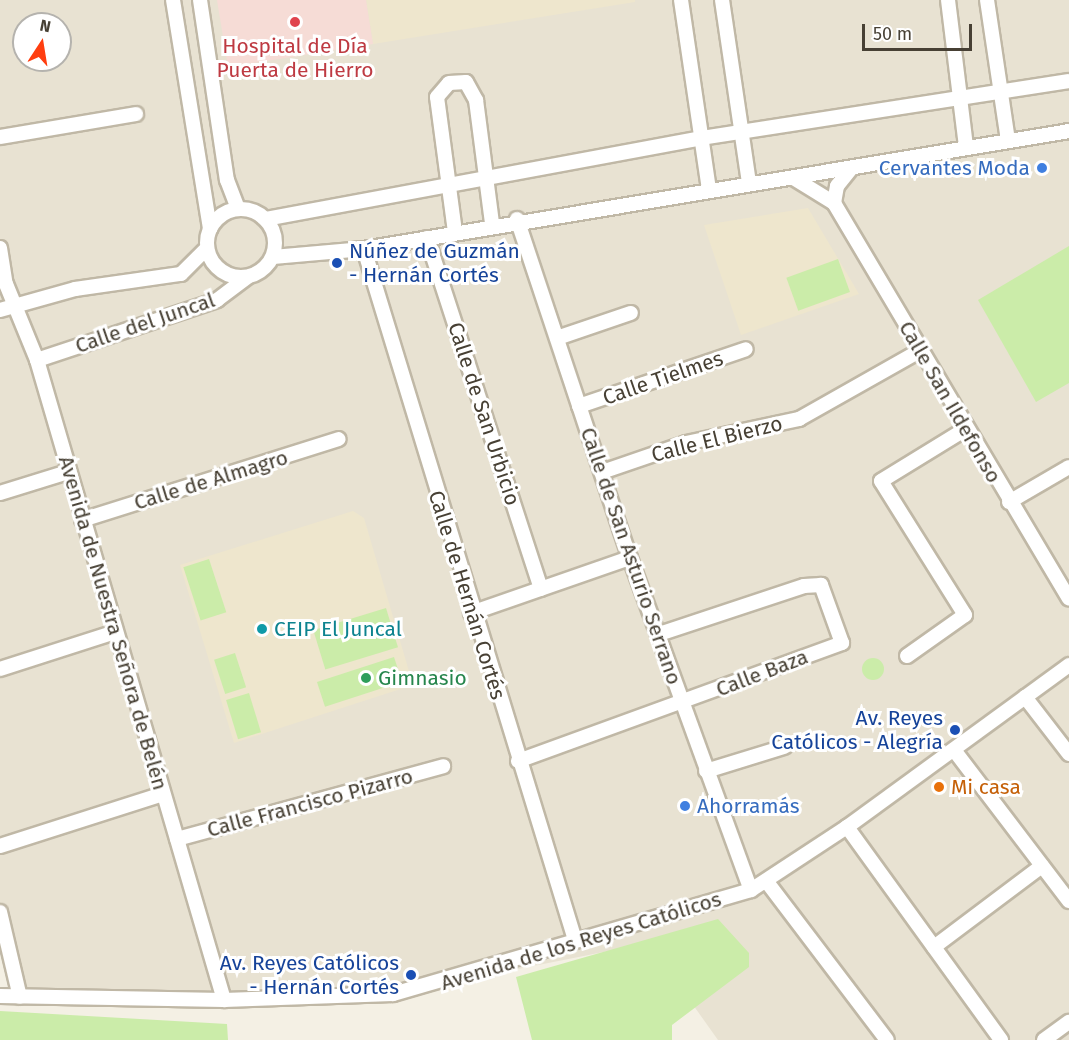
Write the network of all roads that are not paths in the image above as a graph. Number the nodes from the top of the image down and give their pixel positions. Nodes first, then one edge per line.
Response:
1 (173, 0) edge
2 (200, 0) edge
3 (681, 0) edge
4 (722, 0) edge
5 (948, 0) edge
6 (987, 0) edge
7 (1069, 81) edge
8 (1001, 93) junction
9 (959, 99) junction
10 (136, 114) dead end
11 (1069, 131) edge
12 (741, 133) junction
13 (0, 137) edge
14 (701, 138) junction
15 (1008, 140) junction
16 (966, 146) junction
17 (851, 169) junction
18 (486, 177) junction
19 (794, 178) junction
20 (749, 183) junction
21 (447, 184) junction
22 (709, 190) junction
23 (834, 203) junction
24 (238, 209) junction
25 (265, 219) junction
26 (517, 219) junction
27 (492, 224) junction
28 (210, 229) junction
29 (456, 232) junction
30 (427, 238) junction
31 (0, 248) edge
32 (207, 248) junction
33 (364, 249) junction
34 (273, 257) junction
35 (247, 277) junction
36 (15, 308) junction
37 (0, 310) edge
38 (631, 313) dead end
39 (556, 338) junction
40 (746, 349) dead end
41 (920, 351) junction
42 (37, 360) junction
43 (579, 406) junction
44 (964, 430) junction
45 (339, 439) dead end
46 (1069, 467) edge
47 (68, 472) junction
48 (602, 472) junction
49 (0, 494) edge
50 (1009, 502) junction
51 (82, 520) junction
52 (630, 558) junction
53 (541, 589) junction
54 (1069, 599) edge
55 (471, 613) junction
56 (116, 632) junction
57 (659, 634) junction
58 (907, 656) dead end
59 (1069, 665) edge
60 (0, 669) edge
61 (1025, 697) junction
62 (682, 704) junction
63 (784, 747) dead end
64 (954, 750) junction
65 (1069, 754) edge
66 (518, 760) junction
67 (443, 766) dead end
68 (706, 771) junction
69 (163, 794) junction
70 (847, 827) junction
71 (177, 839) junction
72 (0, 846) edge
73 (1042, 866) junction
74 (767, 882) junction
75 (751, 890) junction
76 (1069, 901) edge
77 (0, 912) edge
78 (575, 940) junction
79 (934, 947) junction
80 (0, 996) edge
81 (20, 997) junction
82 (224, 1000) junction
83 (1069, 1022) edge
84 (887, 1040) edge
85 (1001, 1040) edge
86 (1044, 1040) edge

1 - 28 street
2 - 24 street
3 - 14 street
4 - 12 street
5 - 9 street
6 - 8 street
7 - 8 street
8 - 9 street
8 - 15 street
9 - 12 street
9 - 16 street
10 - 13 street
11 - 15 street
12 - 14 street
12 - 20 street
14 - 18 street
14 - 22 street
15 - 16 street
16 - 17 street
17 - 19 street
17 - 23 street
18 - 21 street
18 - 21 street
18 - 27 street
19 - 20 street
19 - 23 street, Calle San Ildefonso
20 - 22 street
21 - 25 street
21 - 29 street
22 - 26 street
23 - 41 street, Calle San Ildefonso
24 - 25 street
24 - 28 street
25 - 34 street
26 - 27 street
26 - 39 street, Calle de San Asturio Serrano
27 - 29 street
28 - 32 street
29 - 30 street
30 - 33 street
30 - 53 street, Calle de San Urbicio
31 - 36 street, Avenida de Nuestra Señora de Belén
32 - 35 street
32 - 36 street, Calle del Juncal
33 - 34 street
33 - 55 street, Calle de Hernán Cortés
34 - 35 street
35 - 42 street, Calle del Juncal
36 - 37 street, Calle del Juncal
36 - 42 street, Avenida de Nuestra Señora de Belén
38 - 39 street
39 - 43 street, Calle de San Asturio Serrano
40 - 43 street, Calle Tielmes
41 - 44 street, Calle San Ildefonso
41 - 48 street, Calle El Bierzo
42 - 47 street, Avenida de Nuestra Señora de Belén
43 - 48 street, Calle de San Asturio Serrano
44 - 50 street, Calle San Ildefonso
44 - 58 street
45 - 51 street, Calle de Almagro
46 - 50 street
47 - 49 street
47 - 51 street, Avenida de Nuestra Señora de Belén
48 - 52 street, Calle de San Asturio Serrano
50 - 54 street, Calle San Ildefonso
51 - 56 street, Avenida de Nuestra Señora de Belén
52 - 53 street
52 - 57 street, Calle de San Asturio Serrano
53 - 55 street
55 - 66 street, Calle de Hernán Cortés
56 - 60 street
56 - 69 street, Avenida de Nuestra Señora de Belén
57 - 62 street, Calle de San Asturio Serrano
57 - 62 street, Calle Baza
59 - 61 street, Avenida de los Reyes Católicos
61 - 64 street, Avenida de los Reyes Católicos
61 - 65 street
62 - 66 street, Calle Baza
62 - 68 street, Calle de San Asturio Serrano
63 - 68 street
64 - 70 street, Avenida de los Reyes Católicos
64 - 73 street
66 - 78 street, Calle de Hernán Cortés
67 - 71 street, Calle Francisco Pizarro
68 - 75 street, Calle de San Asturio Serrano
69 - 71 street, Avenida de Nuestra Señora de Belén
69 - 72 street
70 - 74 street, Avenida de los Reyes Católicos
70 - 79 street
71 - 82 street, Avenida de Nuestra Señora de Belén
73 - 76 street
73 - 79 street
74 - 75 street, Avenida de los Reyes Católicos
74 - 84 street
75 - 78 street, Avenida de los Reyes Católicos
77 - 81 street
78 - 82 street, Avenida de los Reyes Católicos
79 - 85 street
80 - 81 street, Avenida de los Reyes Católicos
81 - 82 street, Avenida de los Reyes Católicos
83 - 86 street

